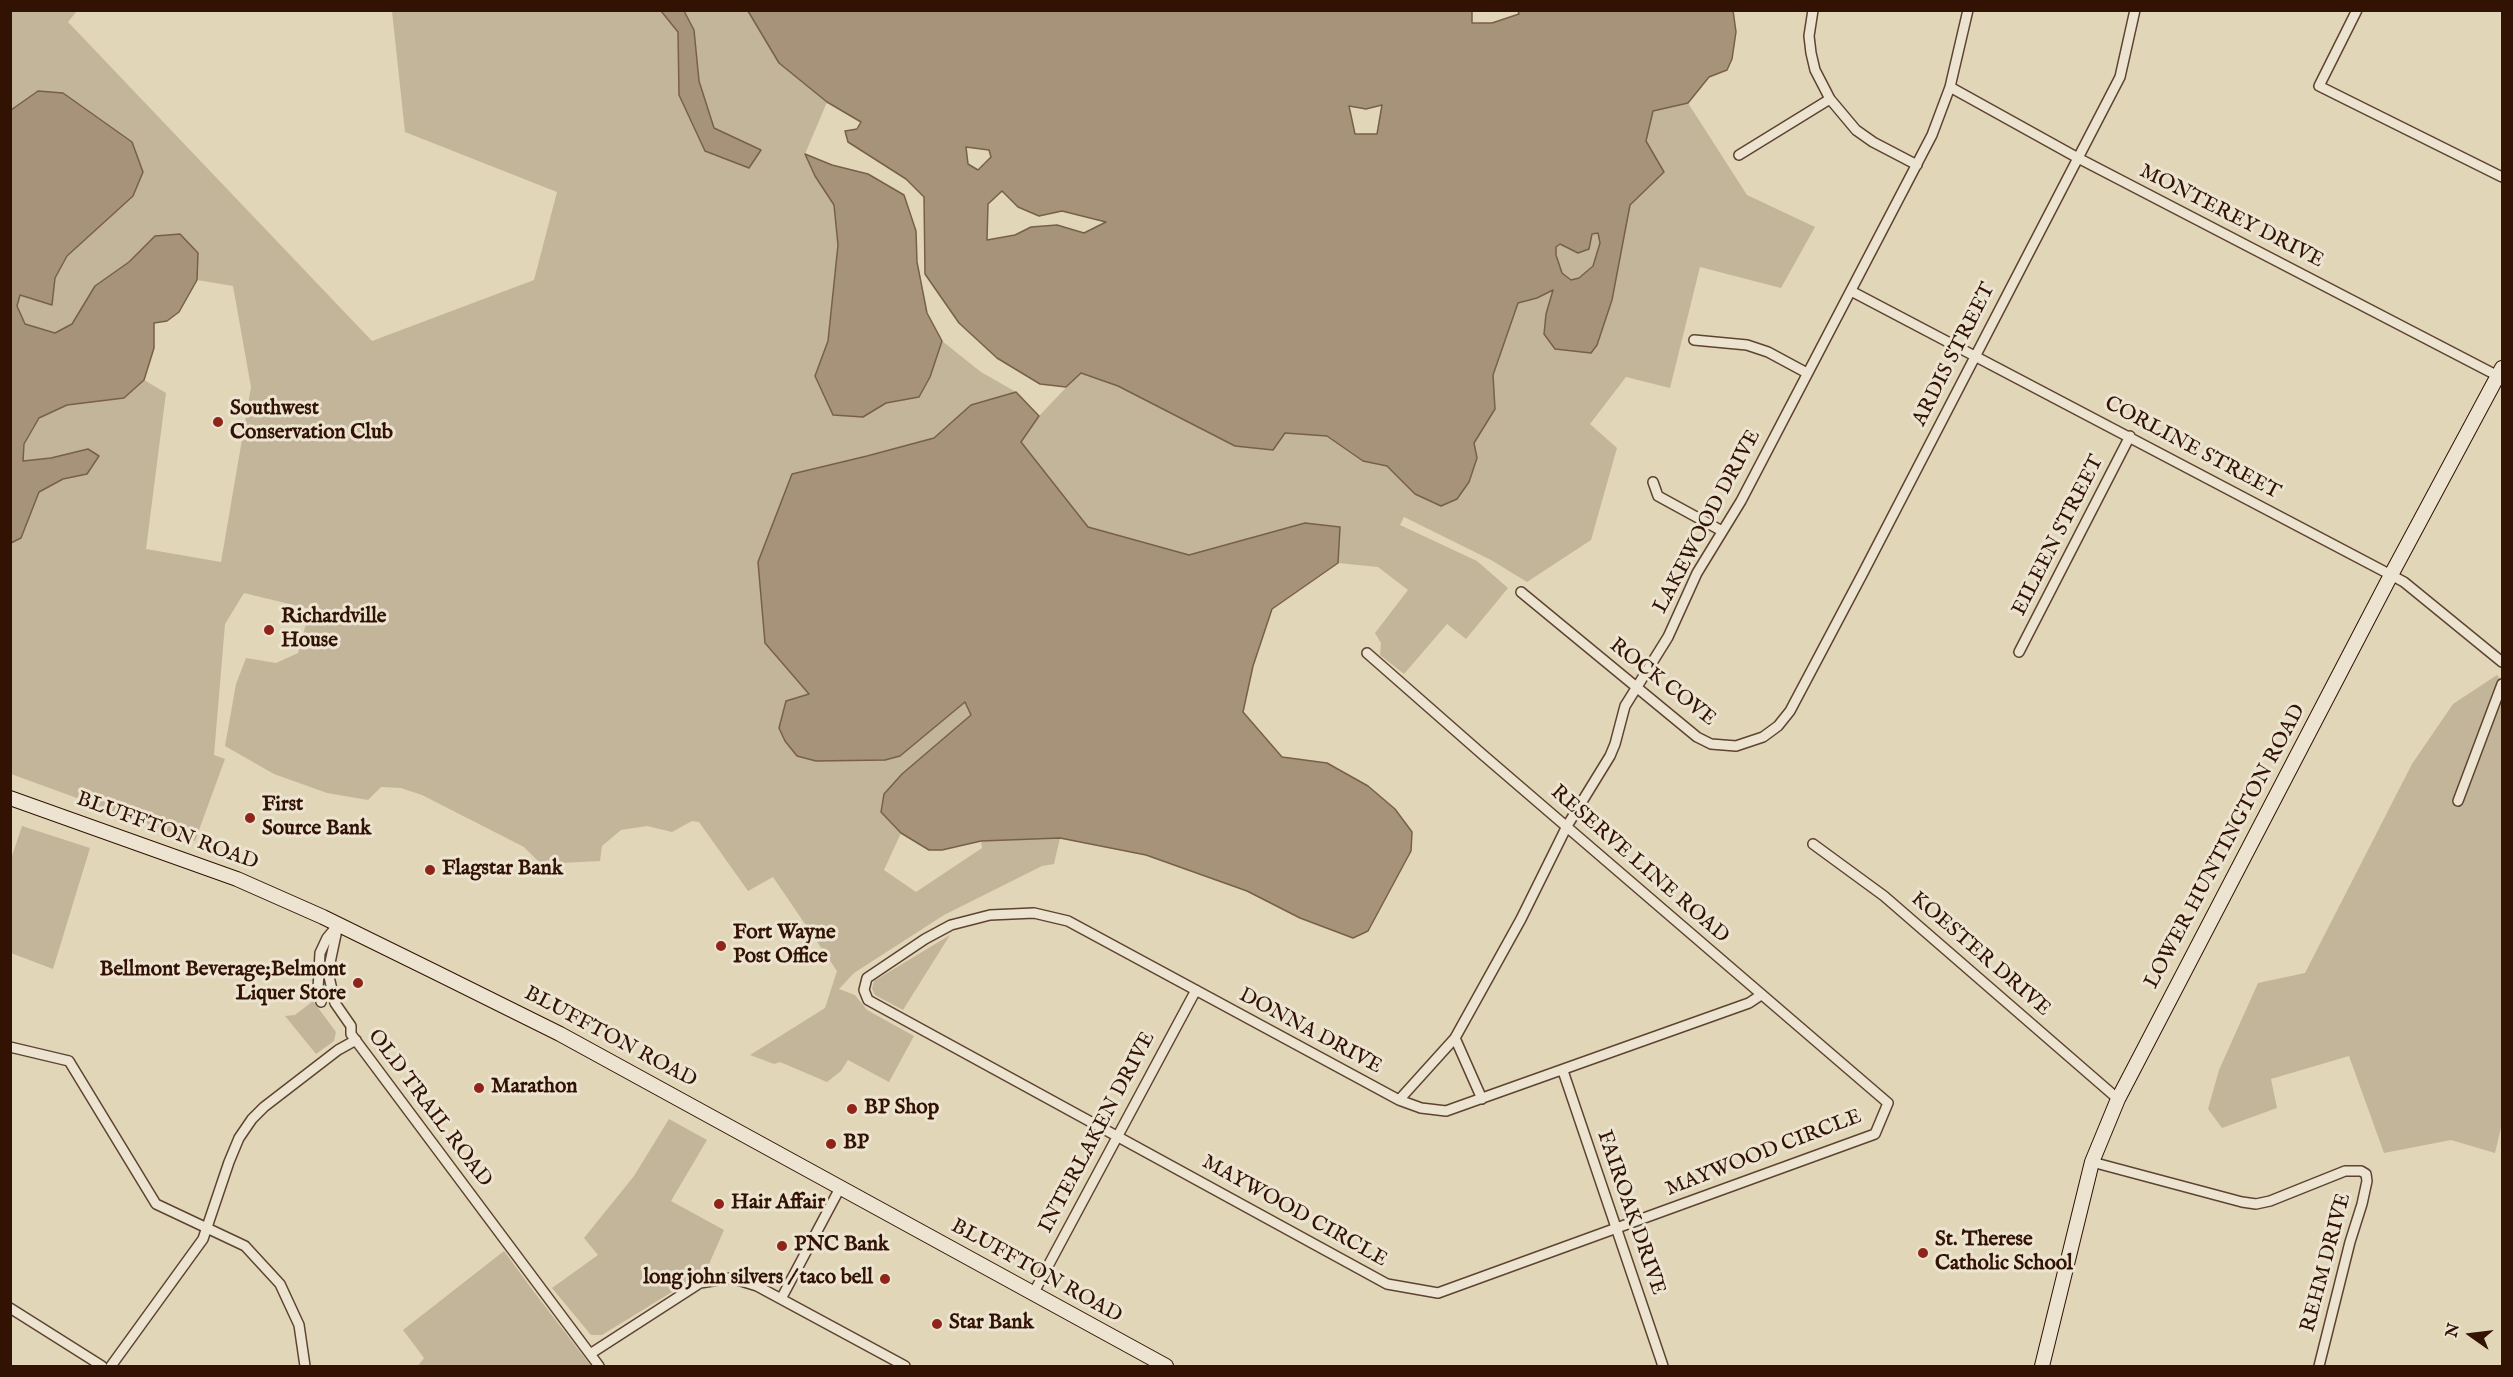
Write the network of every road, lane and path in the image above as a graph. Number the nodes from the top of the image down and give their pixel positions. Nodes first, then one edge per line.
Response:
1 (1813, 10) edge
2 (1968, 10) edge
3 (2136, 10) edge
4 (2357, 10) edge
5 (1950, 87) junction
6 (1830, 99) junction
7 (1739, 155) dead end
8 (2078, 158) junction
9 (1917, 165) junction
10 (2502, 177) edge
11 (1851, 291) junction
12 (1694, 340) dead end
13 (1975, 356) junction
14 (2500, 372) edge
15 (1808, 373) junction
16 (2130, 436) junction
17 (1653, 482) dead end
18 (1722, 531) junction
19 (2391, 574) junction
20 (1521, 592) dead end
21 (2019, 652) dead end
22 (1367, 653) dead end
23 (2502, 662) edge
24 (2502, 684) edge
25 (1636, 688) junction
26 (1790, 711) joint
27 (10, 798) edge
28 (2458, 801) dead end
29 (1567, 826) junction
30 (1813, 844) dead end
31 (338, 924) junction
32 (864, 990) joint
33 (1196, 990) junction
34 (1761, 995) junction
35 (321, 1002) dead end
36 (354, 1037) junction
37 (1455, 1038) junction
38 (10, 1047) edge
39 (1563, 1071) junction
40 (1482, 1099) junction
41 (2118, 1099) junction
42 (1399, 1100) junction
43 (1888, 1102) joint
44 (1117, 1136) junction
45 (2092, 1162) junction
46 (840, 1188) junction
47 (207, 1227) junction
48 (1616, 1228) junction
49 (1033, 1294) junction
50 (781, 1299) junction
51 (10, 1308) edge
52 (590, 1354) junction
53 (102, 1366) edge
54 (111, 1366) edge
55 (305, 1366) edge
56 (599, 1366) edge
57 (905, 1366) edge
58 (1166, 1366) edge
59 (1663, 1366) edge
60 (2042, 1366) edge
61 (2319, 1366) edge

1 - 6 street
2 - 5 street, LAKEWOOD DRIVE
3 - 8 street, ARDIS STREET
4 - 10 street
5 - 8 street, MONTEREY DRIVE
5 - 9 street, LAKEWOOD DRIVE
6 - 7 street
6 - 9 street
8 - 13 street, ARDIS STREET
8 - 14 street, MONTEREY DRIVE
9 - 11 street, LAKEWOOD DRIVE
11 - 13 street, CORLINE STREET
11 - 15 street, LAKEWOOD DRIVE
12 - 15 street
13 - 16 street, CORLINE STREET
13 - 26 street, ARDIS STREET
14 - 19 main road, LOWER HUNTINGTON ROAD
15 - 18 street, LAKEWOOD DRIVE
16 - 19 street, CORLINE STREET
16 - 21 street, EILEEN STREET
17 - 18 street
18 - 25 street, LAKEWOOD DRIVE
19 - 23 street, CORLINE STREET
19 - 41 main road, LOWER HUNTINGTON ROAD
20 - 25 street, ROCK COVE
22 - 29 street, RESERVE LINE ROAD
24 - 28 street
25 - 26 street, ROCK COVE
25 - 29 street, LAKEWOOD DRIVE
27 - 31 main road, BLUFFTON ROAD
29 - 34 street, RESERVE LINE ROAD
29 - 37 street, LAKEWOOD DRIVE
30 - 41 street, KOESTER DRIVE
31 - 35 street
31 - 36 street, OLD TRAIL ROAD
31 - 46 main road, BLUFFTON ROAD
32 - 33 street, DONNA DRIVE
32 - 44 street, MAYWOOD CIRCLE
33 - 42 street, DONNA DRIVE
33 - 44 street, INTERLAKEN DRIVE
34 - 39 street, DONNA DRIVE
34 - 43 street, RESERVE LINE ROAD
36 - 47 street
36 - 52 street, OLD TRAIL ROAD
37 - 40 street
37 - 42 street, LAKEWOOD DRIVE
38 - 47 street
39 - 40 street, DONNA DRIVE
39 - 48 street, FAIROAK DRIVE
40 - 42 street, DONNA DRIVE
41 - 45 main road, LOWER HUNTINGTON ROAD
43 - 48 street, MAYWOOD CIRCLE
44 - 48 street, MAYWOOD CIRCLE
44 - 49 street, INTERLAKEN DRIVE
45 - 60 main road, LOWER HUNTINGTON ROAD
45 - 61 street, REHM DRIVE
46 - 49 main road, BLUFFTON ROAD
46 - 50 street
47 - 54 street
47 - 55 street
48 - 59 street, FAIROAK DRIVE
49 - 58 main road, BLUFFTON ROAD
50 - 52 street
50 - 57 street
51 - 53 street
52 - 56 street, OLD TRAIL ROAD

